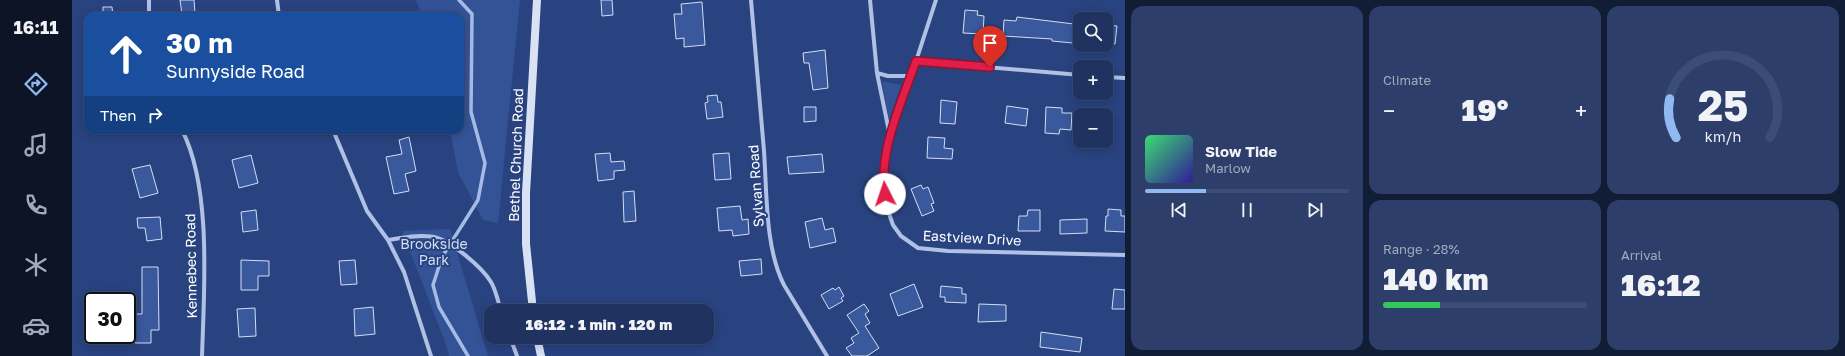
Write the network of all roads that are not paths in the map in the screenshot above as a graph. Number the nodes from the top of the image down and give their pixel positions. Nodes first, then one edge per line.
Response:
1 (149, 0) edge
2 (277, 0) edge
3 (537, 0) edge
4 (751, 0) edge
5 (870, 0) edge
6 (936, 0) edge
7 (149, 12) edge
8 (278, 12) edge
9 (916, 61) junction
10 (877, 74) junction
11 (1073, 74) edge
12 (910, 76) junction
13 (1113, 77) edge
14 (1125, 78) edge
15 (184, 134) edge
16 (335, 134) edge
17 (890, 137) junction
18 (388, 240) junction
19 (1125, 255) edge
20 (499, 304) edge
21 (532, 304) edge
22 (513, 344) edge
23 (539, 344) edge
24 (202, 356) edge
25 (432, 356) edge
26 (517, 356) edge
27 (541, 356) edge
28 (827, 356) edge

1 - 7 street
2 - 8 street
3 - 21 street, Bethel Church Road
4 - 28 street, Sylvan Road
5 - 10 street
6 - 9 street, Eastview Drive
9 - 11 street
9 - 12 street, Eastview Drive
10 - 12 street
10 - 17 street
12 - 17 street, Eastview Drive
13 - 14 street
15 - 24 street, Kennebec Road
16 - 18 street
17 - 19 street, Eastview Drive
18 - 20 street
18 - 25 street
22 - 26 street
23 - 27 street

